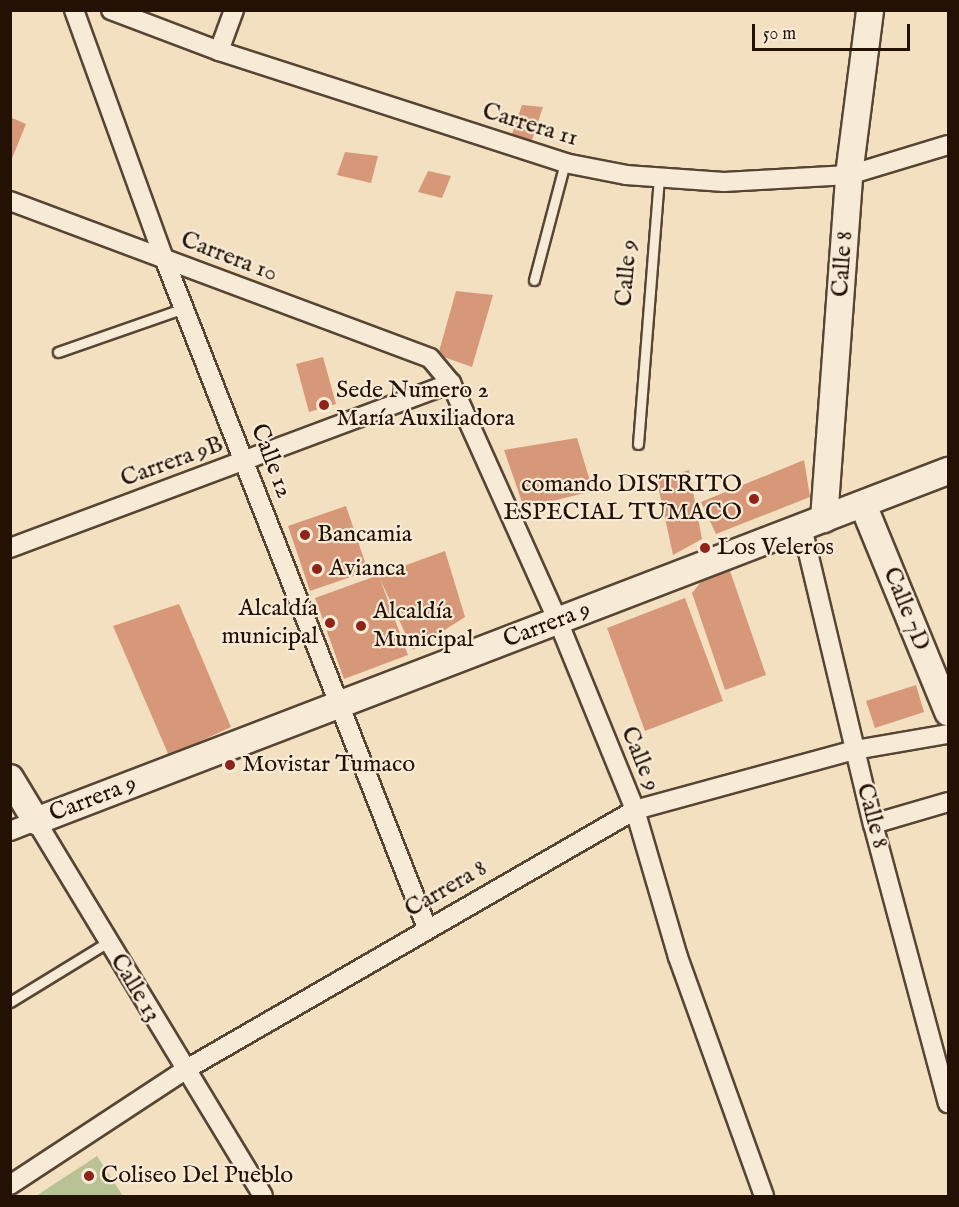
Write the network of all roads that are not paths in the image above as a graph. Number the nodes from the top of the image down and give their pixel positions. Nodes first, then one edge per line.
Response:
1 (74, 10) edge
2 (111, 10) edge
3 (234, 10) edge
4 (870, 10) edge
5 (219, 51) junction
6 (948, 145) edge
7 (566, 163) junction
8 (849, 175) junction
9 (659, 178) junction
10 (10, 201) edge
11 (164, 258) junction
12 (534, 280) dead end
13 (184, 308) junction
14 (58, 352) dead end
15 (430, 358) joint
16 (451, 383) junction
17 (638, 444) dead end
18 (245, 460) junction
19 (948, 471) edge
20 (864, 507) junction
21 (813, 523) junction
22 (10, 548) edge
23 (558, 621) junction
24 (338, 705) junction
25 (948, 712) edge
26 (948, 734) edge
27 (855, 750) junction
28 (10, 778) edge
29 (948, 801) edge
30 (635, 810) junction
31 (36, 822) junction
32 (873, 824) junction
33 (10, 831) edge
34 (427, 928) junction
35 (108, 942) junction
36 (10, 1002) edge
37 (944, 1066) edge
38 (184, 1070) junction
39 (948, 1103) edge
40 (10, 1185) edge
41 (263, 1197) edge
42 (764, 1197) edge

1 - 11 street, Calle 12
2 - 5 street, Carrera 11
3 - 5 street
4 - 8 main road, Calle 8
5 - 7 street, Carrera 11
6 - 8 street, Carrera 11
7 - 9 street, Carrera 11
7 - 12 lane
8 - 9 street, Carrera 11
8 - 21 main road, Calle 8
9 - 17 lane, Calle 9
10 - 11 street, Carrera 10
11 - 13 street, Calle 12
11 - 15 street, Carrera 10
13 - 14 lane
13 - 18 street, Calle 12
15 - 16 street, Calle 9
16 - 18 street, Carrera 9B
16 - 23 street, Calle 9
18 - 22 street, Carrera 9B
18 - 24 street, Calle 12
19 - 20 main road, Carrera 9
20 - 21 main road, Carrera 9
20 - 25 main road, Calle 7D
21 - 23 main road, Carrera 9
21 - 27 street, Calle 8
23 - 24 main road, Carrera 9
23 - 30 street, Calle 9
24 - 31 main road, Carrera 9
24 - 34 street, Calle 12
26 - 27 street, Carrera 8
27 - 30 street, Carrera 8
27 - 32 street, Calle 8
28 - 31 main road, Calle 13
29 - 32 street
30 - 34 street, Carrera 8
30 - 42 street, Calle 9
31 - 33 street, Carrera 9
31 - 35 street, Calle 13
32 - 37 street, Calle 8
34 - 38 street, Carrera 8
35 - 36 lane
35 - 38 street, Calle 13
37 - 39 street, Calle 8
38 - 40 street, Carrera 8
38 - 41 street, Calle 13

